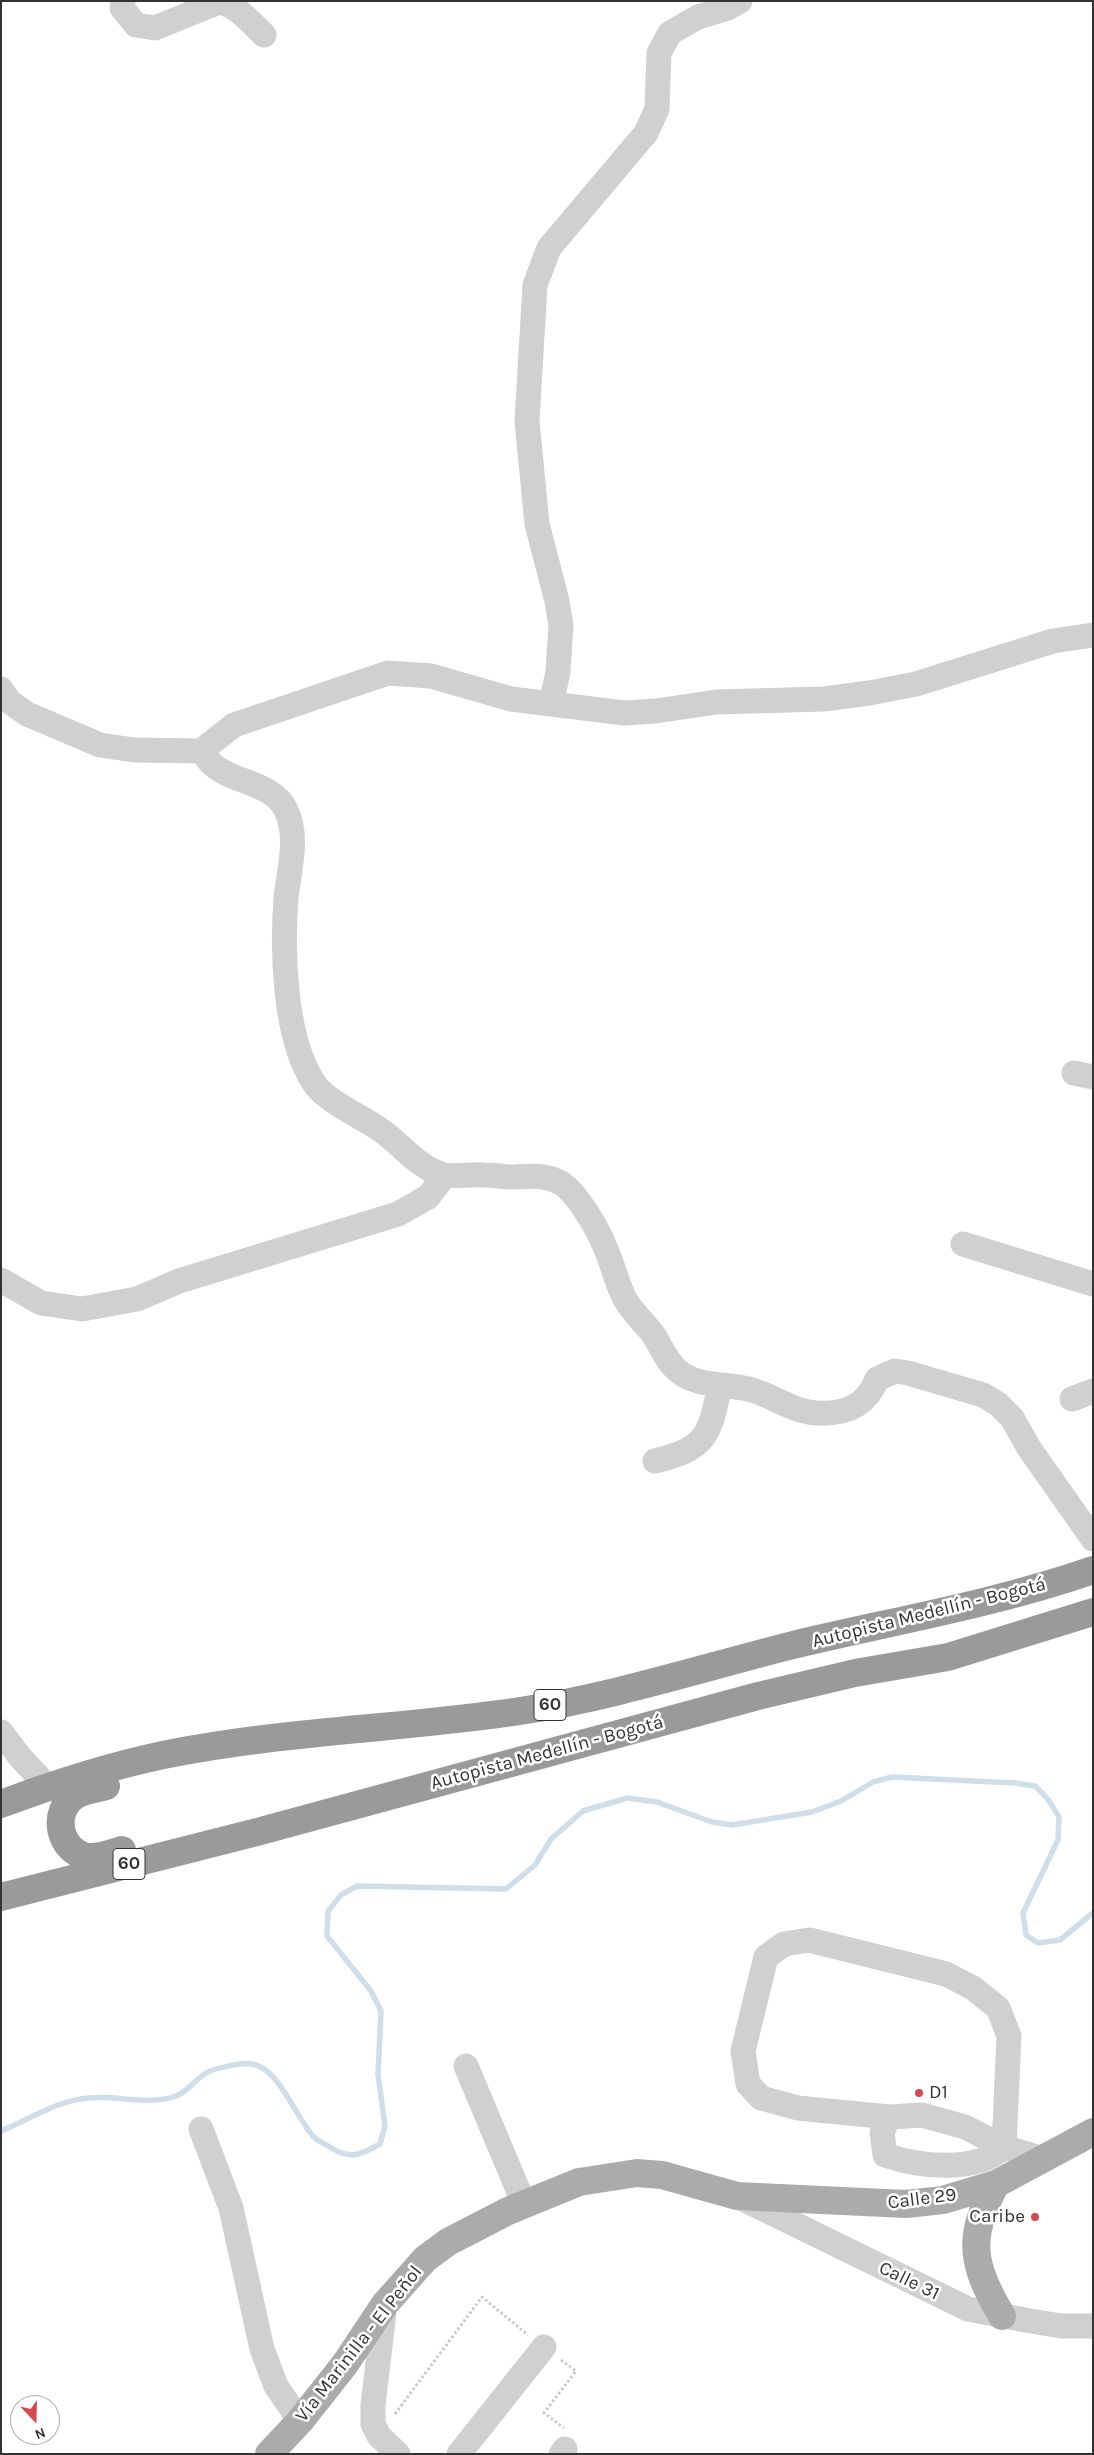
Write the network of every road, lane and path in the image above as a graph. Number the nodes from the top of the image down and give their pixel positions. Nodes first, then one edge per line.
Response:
1 (123, 1) edge
2 (740, 1) edge
3 (264, 35) dead end
4 (1093, 635) edge
5 (4, 700) edge
6 (551, 704) junction
7 (201, 751) junction
8 (445, 1175) junction
9 (963, 1244) dead end
10 (1, 1280) edge
11 (1093, 1284) edge
12 (720, 1386) junction
13 (655, 1461) dead end
14 (1093, 1539) edge
15 (1093, 1570) edge
16 (1093, 1612) edge
17 (1, 1732) edge
18 (297, 1735) junction
19 (48, 1787) junction
20 (1, 1804) edge
21 (257, 1832) junction
22 (1, 1897) edge
23 (466, 2066) dead end
24 (889, 2117) junction
25 (201, 2129) dead end
26 (1093, 2132) edge
27 (1004, 2147) junction
28 (1043, 2159) junction
29 (996, 2184) junction
30 (737, 2196) junction
31 (524, 2204) junction
32 (386, 2304) junction
33 (1002, 2316) junction
34 (1093, 2326) edge
35 (544, 2347) junction
36 (300, 2421) junction
37 (379, 2436) junction
38 (563, 2452) edge
39 (269, 2454) edge
40 (398, 2454) edge
41 (459, 2454) edge

1 - 3 street
2 - 6 street
4 - 6 street
5 - 7 street
6 - 7 street
7 - 8 street
8 - 10 street
8 - 12 street
9 - 11 street
12 - 13 street
12 - 14 street
15 - 18 highway, Autopista Medellín - Bogotá / 60
16 - 21 highway, Autopista Medellín - Bogotá / 60
17 - 19 street
18 - 19 highway, Autopista Medellín - Bogotá / 60
18 - 21 highway
19 - 20 highway, Autopista Medellín - Bogotá / 60
21 - 22 highway, Autopista Medellín - Bogotá / 60
23 - 31 street
24 - 27 street
24 - 27 street
24 - 27 street
25 - 36 street
26 - 28 main road, Calle 29
27 - 28 street
28 - 29 main road, Calle 29
29 - 30 main road, Calle 29
29 - 33 main road
30 - 31 main road, Vía Marinilla - El Peñol
30 - 33 street, Calle 31
31 - 32 main road, Vía Marinilla - El Peñol
32 - 36 main road, Vía Marinilla - El Peñol
32 - 37 street
33 - 34 street, Calle 31
35 - 37 path
35 - 38 path
35 - 41 street
36 - 39 main road, Vía Marinilla - El Peñol
37 - 40 street

